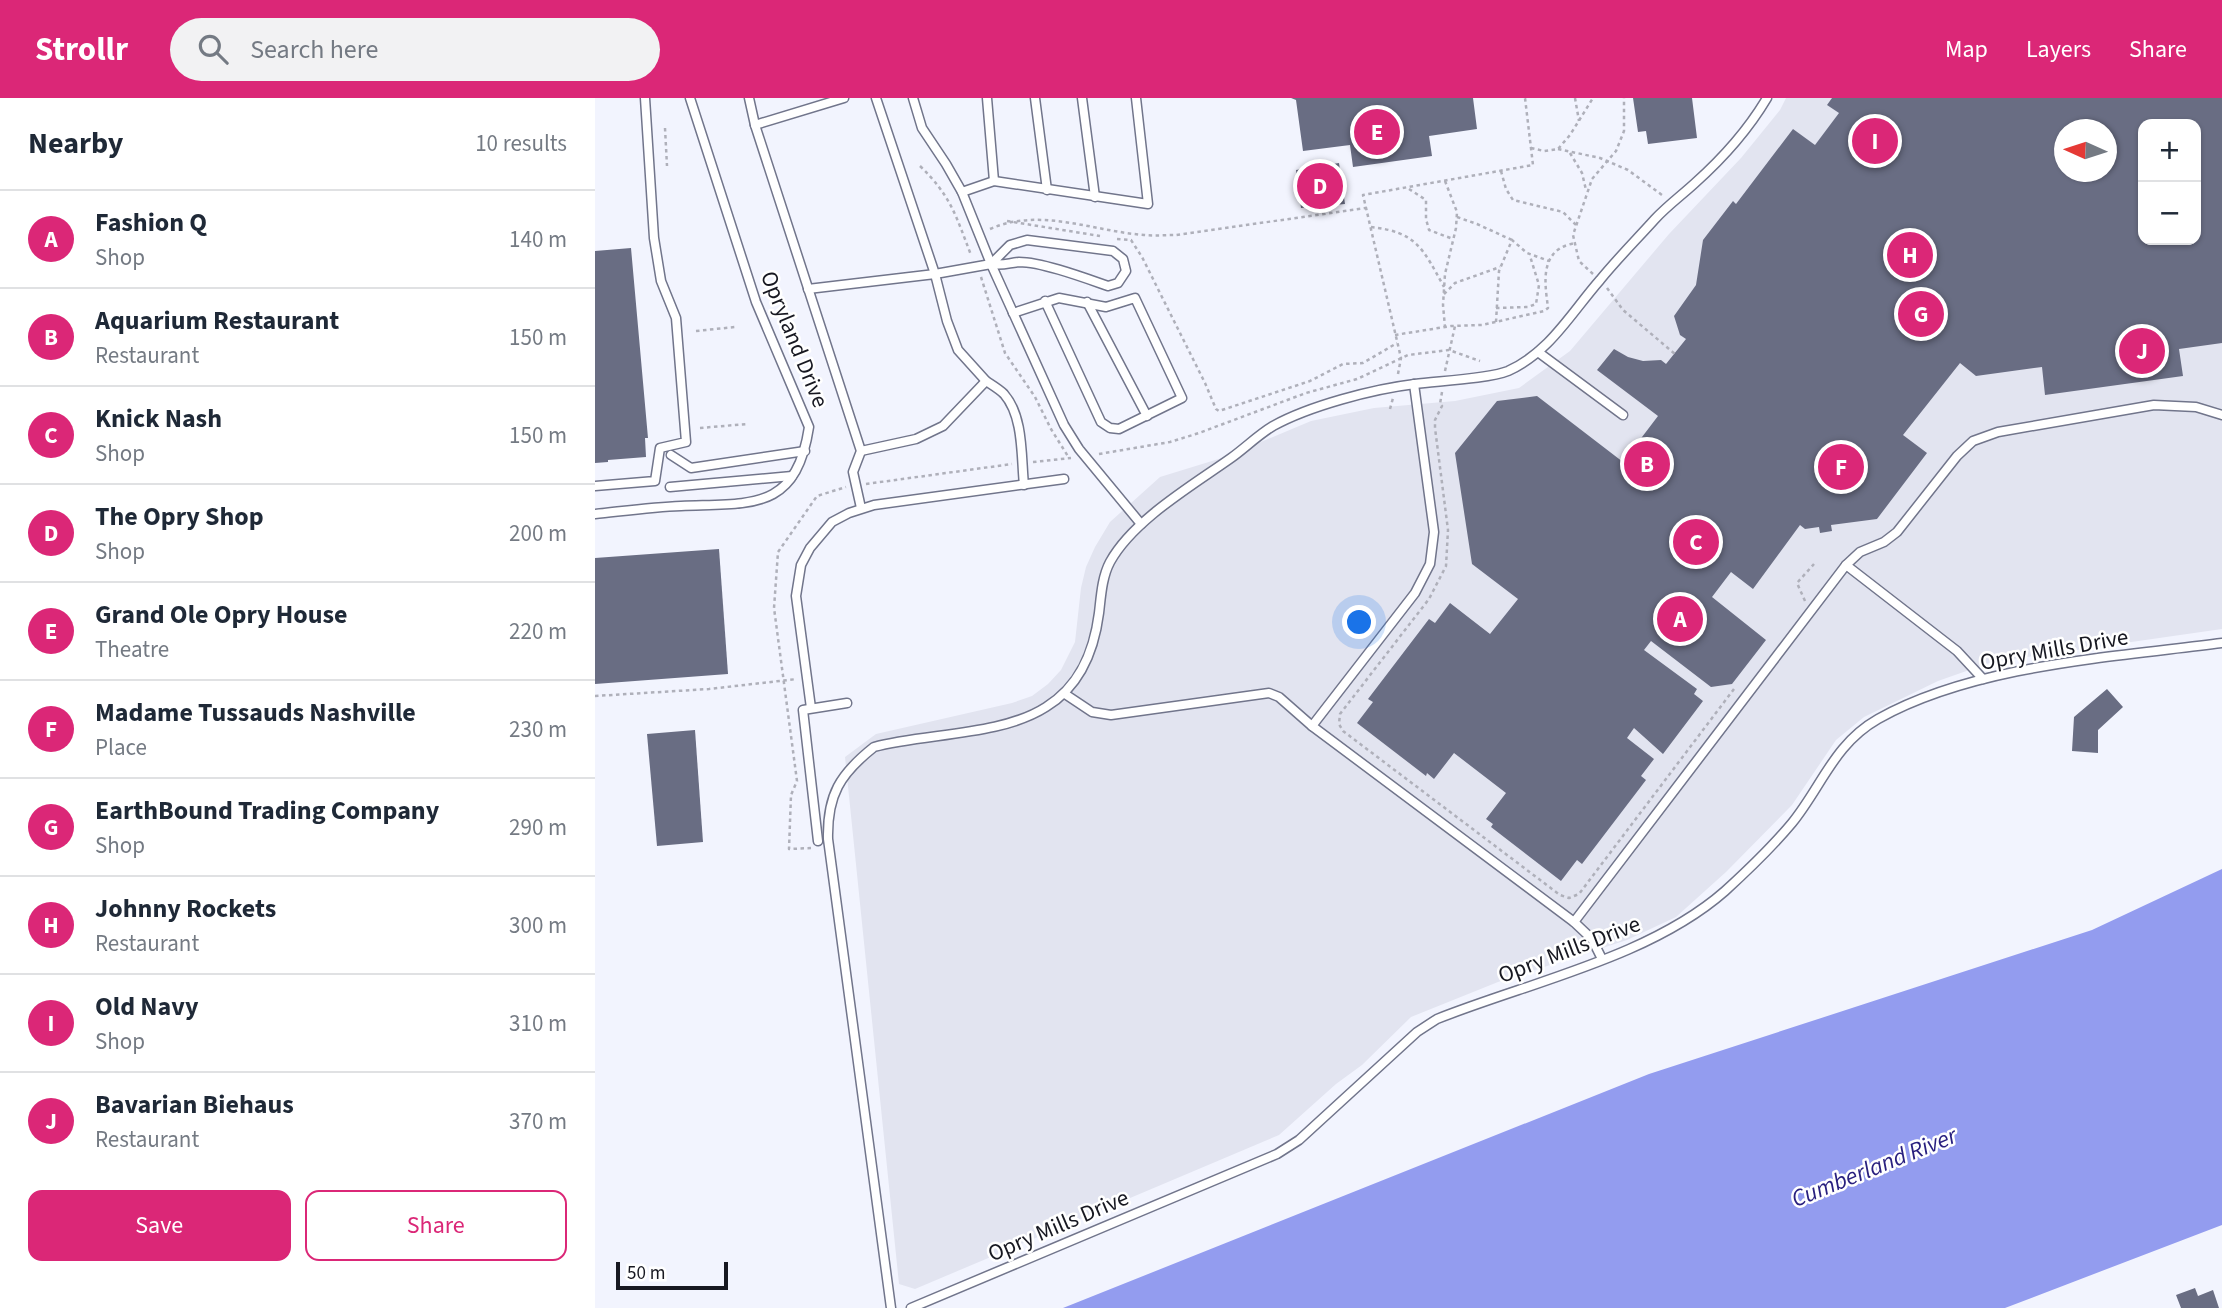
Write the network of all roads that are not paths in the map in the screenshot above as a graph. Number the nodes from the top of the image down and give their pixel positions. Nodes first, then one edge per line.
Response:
1 (645, 98) edge
2 (690, 98) edge
3 (749, 98) edge
4 (844, 98) edge
5 (876, 98) edge
6 (913, 98) edge
7 (987, 98) edge
8 (1035, 98) edge
9 (1082, 98) edge
10 (1136, 98) edge
11 (1767, 98) edge
12 (755, 125) junction
13 (995, 181) junction
14 (1047, 190) junction
15 (961, 192) junction
16 (1095, 197) junction
17 (991, 264) junction
18 (935, 274) junction
19 (808, 289) junction
20 (1045, 301) junction
21 (1087, 302) junction
22 (1013, 313) junction
23 (1538, 352) junction
24 (986, 381) junction
25 (1414, 384) junction
26 (1623, 415) dead end
27 (2222, 415) edge
28 (1147, 416) junction
29 (805, 451) junction
30 (861, 451) junction
31 (671, 455) dead end
32 (792, 476) junction
33 (1064, 479) dead end
34 (1024, 485) junction
35 (595, 486) edge
36 (670, 487) dead end
37 (861, 508) junction
38 (595, 514) edge
39 (1141, 524) junction
40 (1846, 565) junction
41 (2222, 643) edge
42 (1983, 678) junction
43 (1065, 694) junction
44 (846, 703) dead end
45 (807, 709) junction
46 (1312, 726) junction
47 (818, 841) dead end
48 (1574, 922) junction
49 (1602, 959) junction
50 (891, 1308) edge
51 (911, 1308) edge

1 - 35 lane
2 - 29 lane, Opryland Drive
3 - 12 lane
4 - 12 lane
5 - 18 lane
6 - 15 lane
7 - 13 lane
8 - 14 lane
9 - 16 lane
10 - 16 lane
11 - 23 lane
12 - 19 lane
13 - 14 lane
13 - 15 lane
14 - 16 lane
15 - 17 lane
17 - 17 lane
17 - 18 lane
17 - 22 lane
18 - 19 lane
18 - 24 lane
19 - 30 lane
20 - 21 lane
20 - 22 lane
20 - 28 lane
21 - 28 lane
21 - 28 lane
22 - 39 lane
23 - 25 lane
23 - 26 lane
24 - 30 lane
24 - 34 lane
25 - 39 lane
25 - 46 lane
27 - 40 lane
29 - 31 lane
29 - 32 lane, Opryland Drive
30 - 37 lane
32 - 36 lane
32 - 38 lane, Opryland Drive
33 - 34 lane
34 - 37 lane
37 - 45 lane
39 - 43 lane
40 - 42 lane
40 - 48 lane
41 - 42 lane, Opry Mills Drive
42 - 49 lane, Opry Mills Drive
43 - 46 lane
43 - 50 lane
44 - 45 lane
45 - 47 lane
46 - 48 lane
48 - 49 lane
49 - 51 lane, Opry Mills Drive

